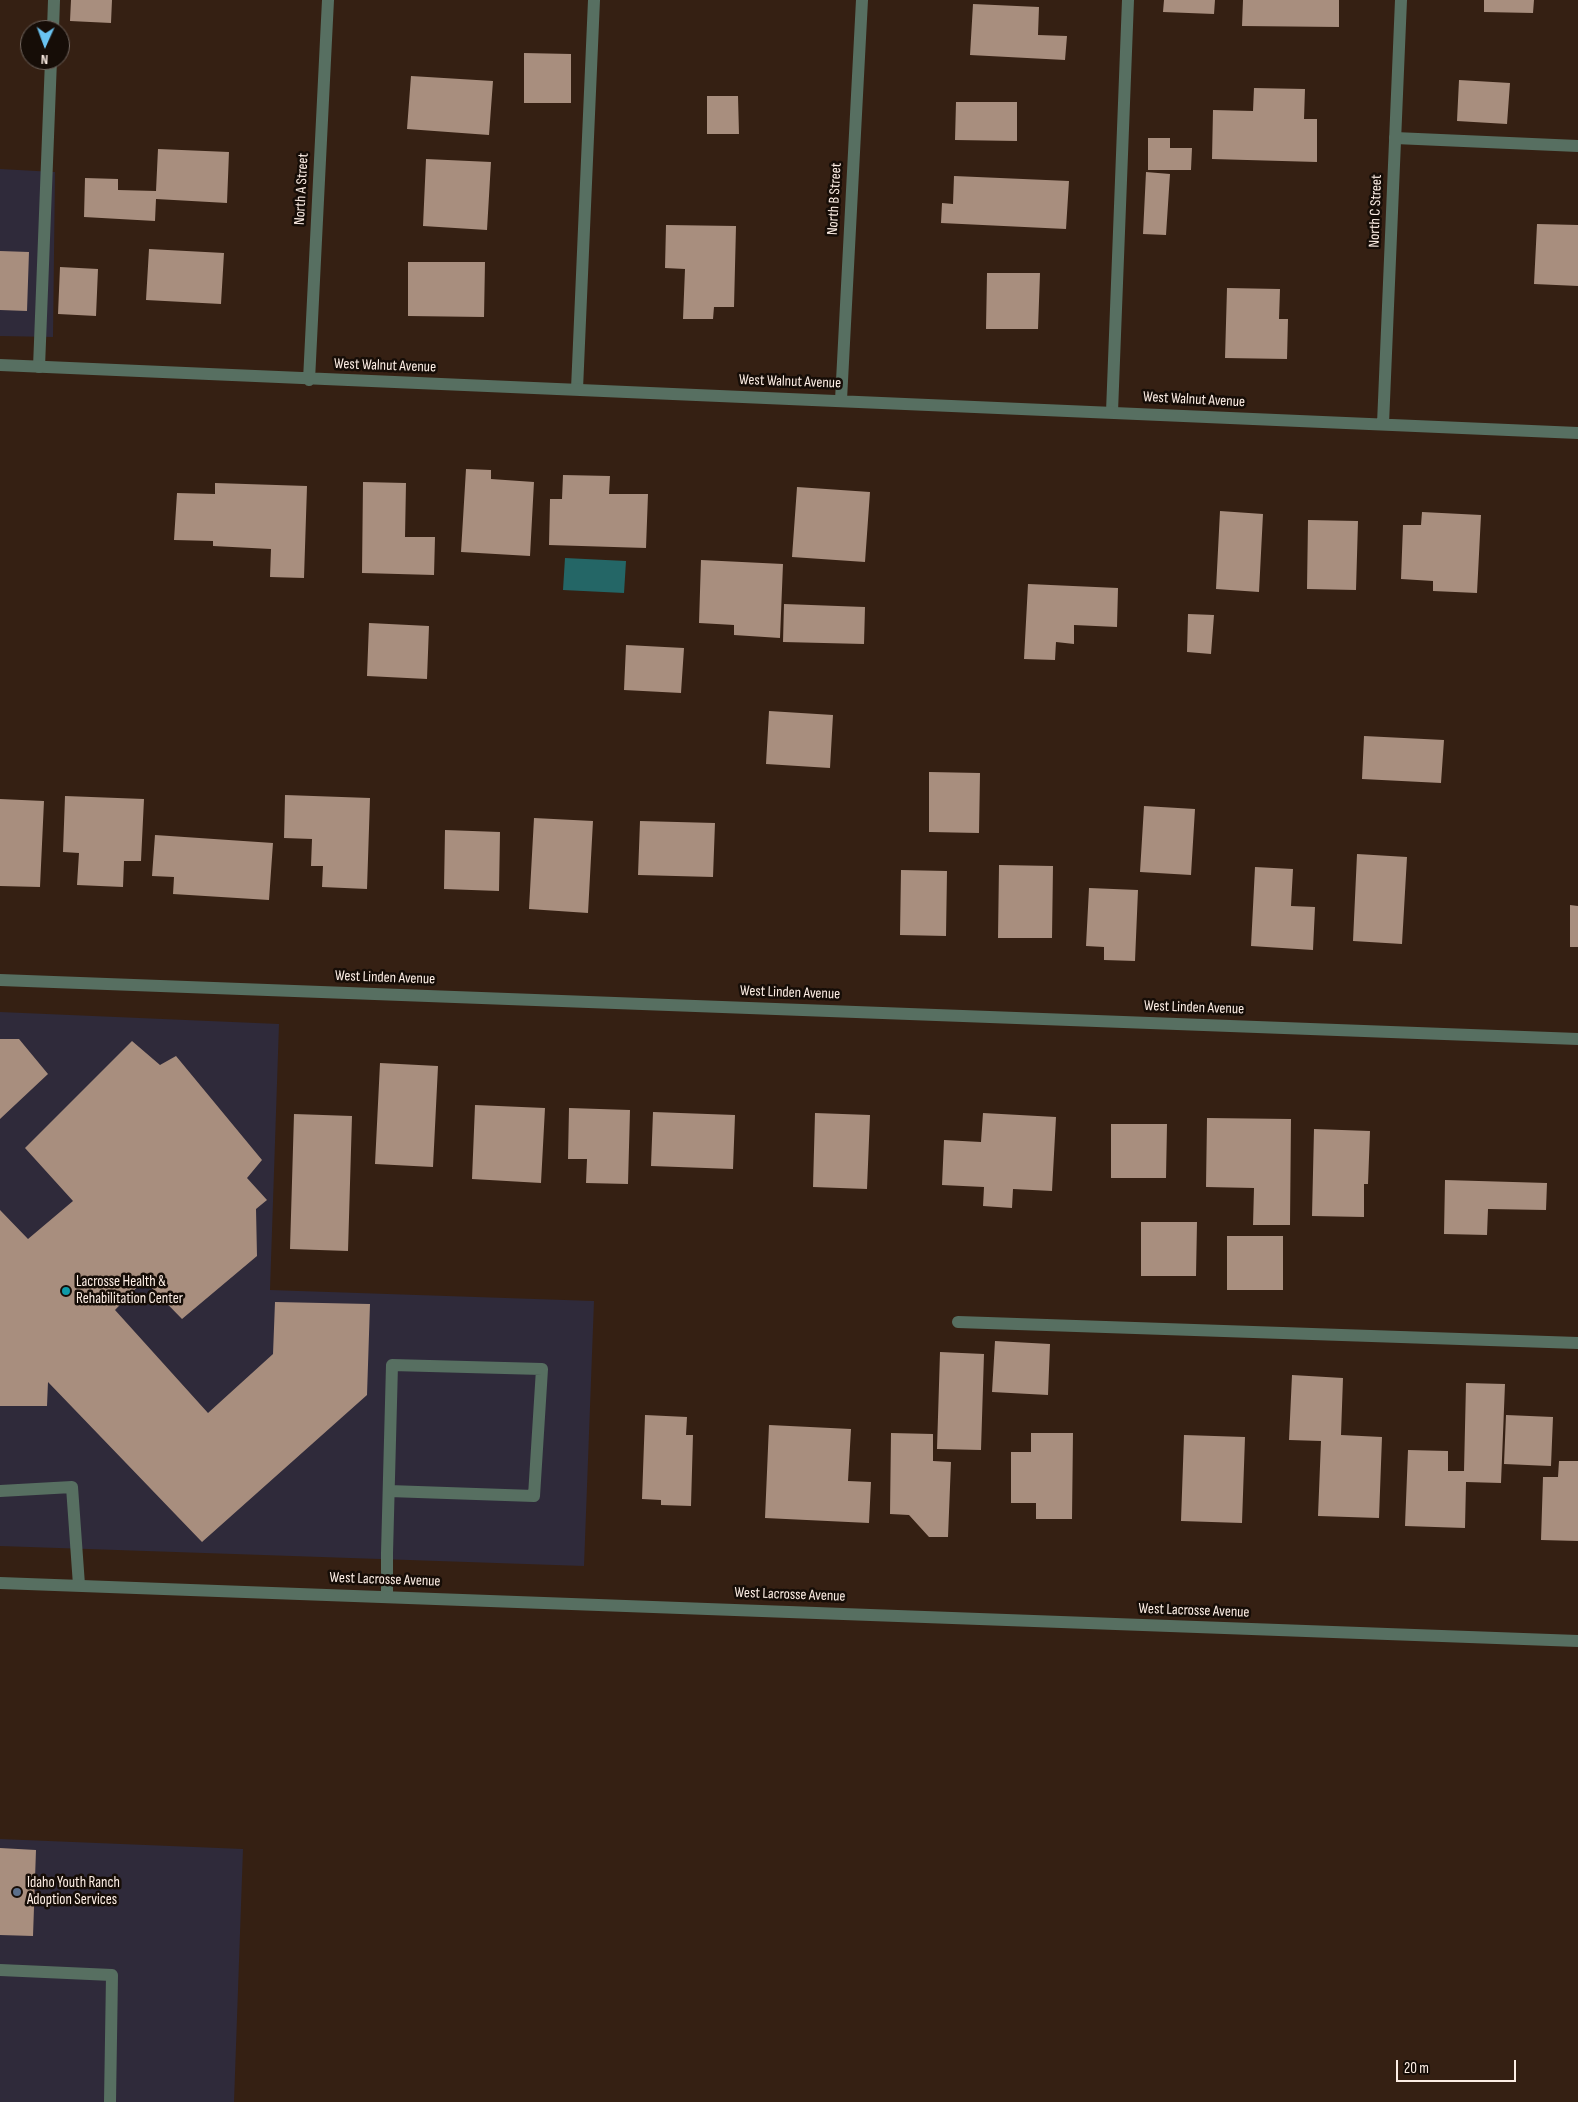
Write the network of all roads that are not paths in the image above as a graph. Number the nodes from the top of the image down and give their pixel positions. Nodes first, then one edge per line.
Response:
1 (54, 0) edge
2 (328, 0) edge
3 (594, 0) edge
4 (862, 0) edge
5 (1128, 0) edge
6 (1401, 0) edge
7 (53, 20) edge
8 (52, 70) edge
9 (1395, 138) junction
10 (1578, 146) edge
11 (0, 365) edge
12 (40, 367) junction
13 (309, 380) junction
14 (577, 389) junction
15 (841, 400) junction
16 (1112, 412) junction
17 (1383, 424) junction
18 (1578, 433) edge
19 (0, 980) edge
20 (1578, 1039) edge
21 (958, 1322) dead end
22 (1578, 1342) edge
23 (389, 1491) junction
24 (0, 1492) edge
25 (0, 1583) edge
26 (79, 1585) junction
27 (387, 1597) junction
28 (1578, 1641) edge
29 (0, 1970) edge
30 (110, 2102) edge

1 - 7 street
2 - 13 street, North A Street
3 - 14 street
4 - 15 street, North B Street
5 - 16 street
6 - 9 street, North C Street
8 - 12 street
9 - 10 street
9 - 17 street, North C Street
11 - 12 street, West Walnut Avenue
12 - 13 street, West Walnut Avenue
13 - 14 street, West Walnut Avenue
14 - 15 street, West Walnut Avenue
15 - 16 street, West Walnut Avenue
16 - 17 street, West Walnut Avenue
17 - 18 street, West Walnut Avenue
19 - 20 street, West Linden Avenue
21 - 22 street
23 - 23 street
23 - 27 street
24 - 26 street
25 - 26 street, West Lacrosse Avenue
26 - 27 street, West Lacrosse Avenue
27 - 28 street, West Lacrosse Avenue
29 - 30 street

